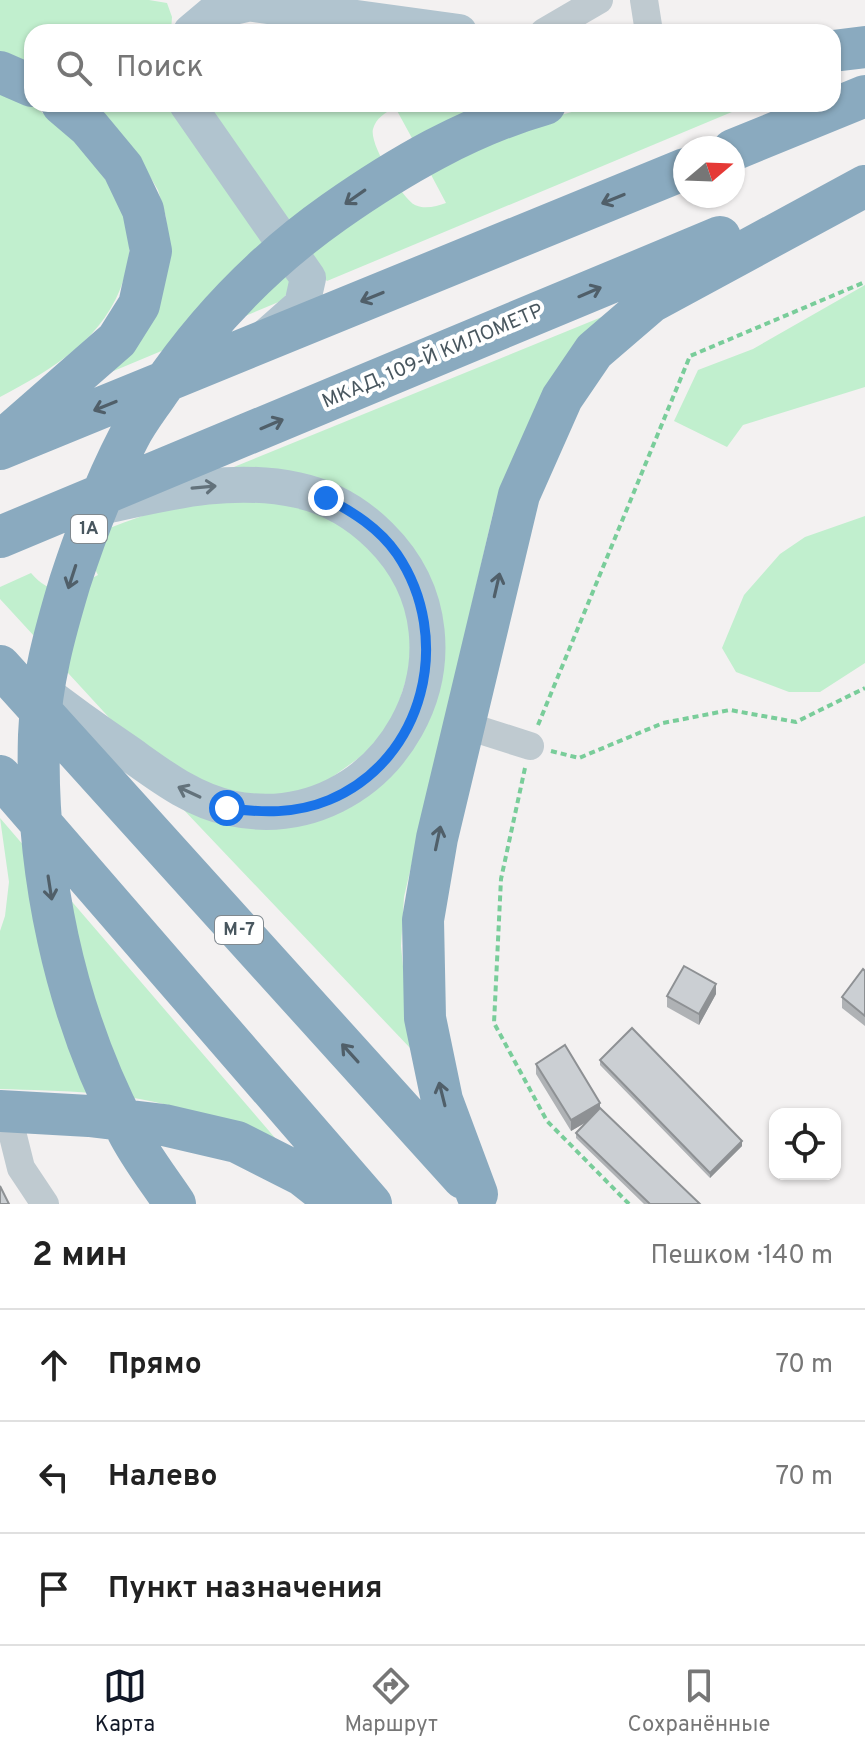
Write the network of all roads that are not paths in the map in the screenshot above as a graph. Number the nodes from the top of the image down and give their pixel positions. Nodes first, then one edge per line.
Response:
1 (599, 0) edge
2 (644, 0) edge
3 (235, 2) edge
4 (201, 24) edge
5 (399, 24) edge
6 (558, 24) edge
7 (648, 24) edge
8 (865, 47) edge
9 (841, 50) edge
10 (0, 72) edge
11 (24, 82) edge
12 (865, 96) edge
13 (841, 106) edge
14 (71, 112) edge
15 (193, 112) edge
16 (523, 112) edge
17 (826, 112) edge
18 (745, 145) edge
19 (673, 174) edge
20 (865, 177) edge
21 (865, 186) edge
22 (257, 344) junction
23 (0, 442) edge
24 (0, 449) edge
25 (22, 528) edge
26 (0, 658) edge
27 (0, 666) edge
28 (464, 725) junction
29 (530, 746) road end
30 (0, 776) edge
31 (3, 1112) edge
32 (482, 1199) edge
33 (45, 1204) edge
34 (175, 1204) edge
35 (339, 1204) edge
36 (371, 1204) edge

1 - 6 lane
2 - 7 lane
3 - 4 main road
3 - 5 main road
8 - 9 highway
10 - 11 highway
12 - 13 highway
14 - 23 highway
15 - 22 main road
16 -> 34 highway, 1A
17 - 18 highway
19 -> 22 highway
25 -> 20 highway, МКАД, 109-Й КИЛОМЕТР
28 -> 21 highway
22 -> 24 highway
25 -> 26 main road
32 -> 27 highway, М-7
28 - 29 lane
32 -> 28 highway
30 - 36 highway
31 - 33 lane
31 - 35 highway

